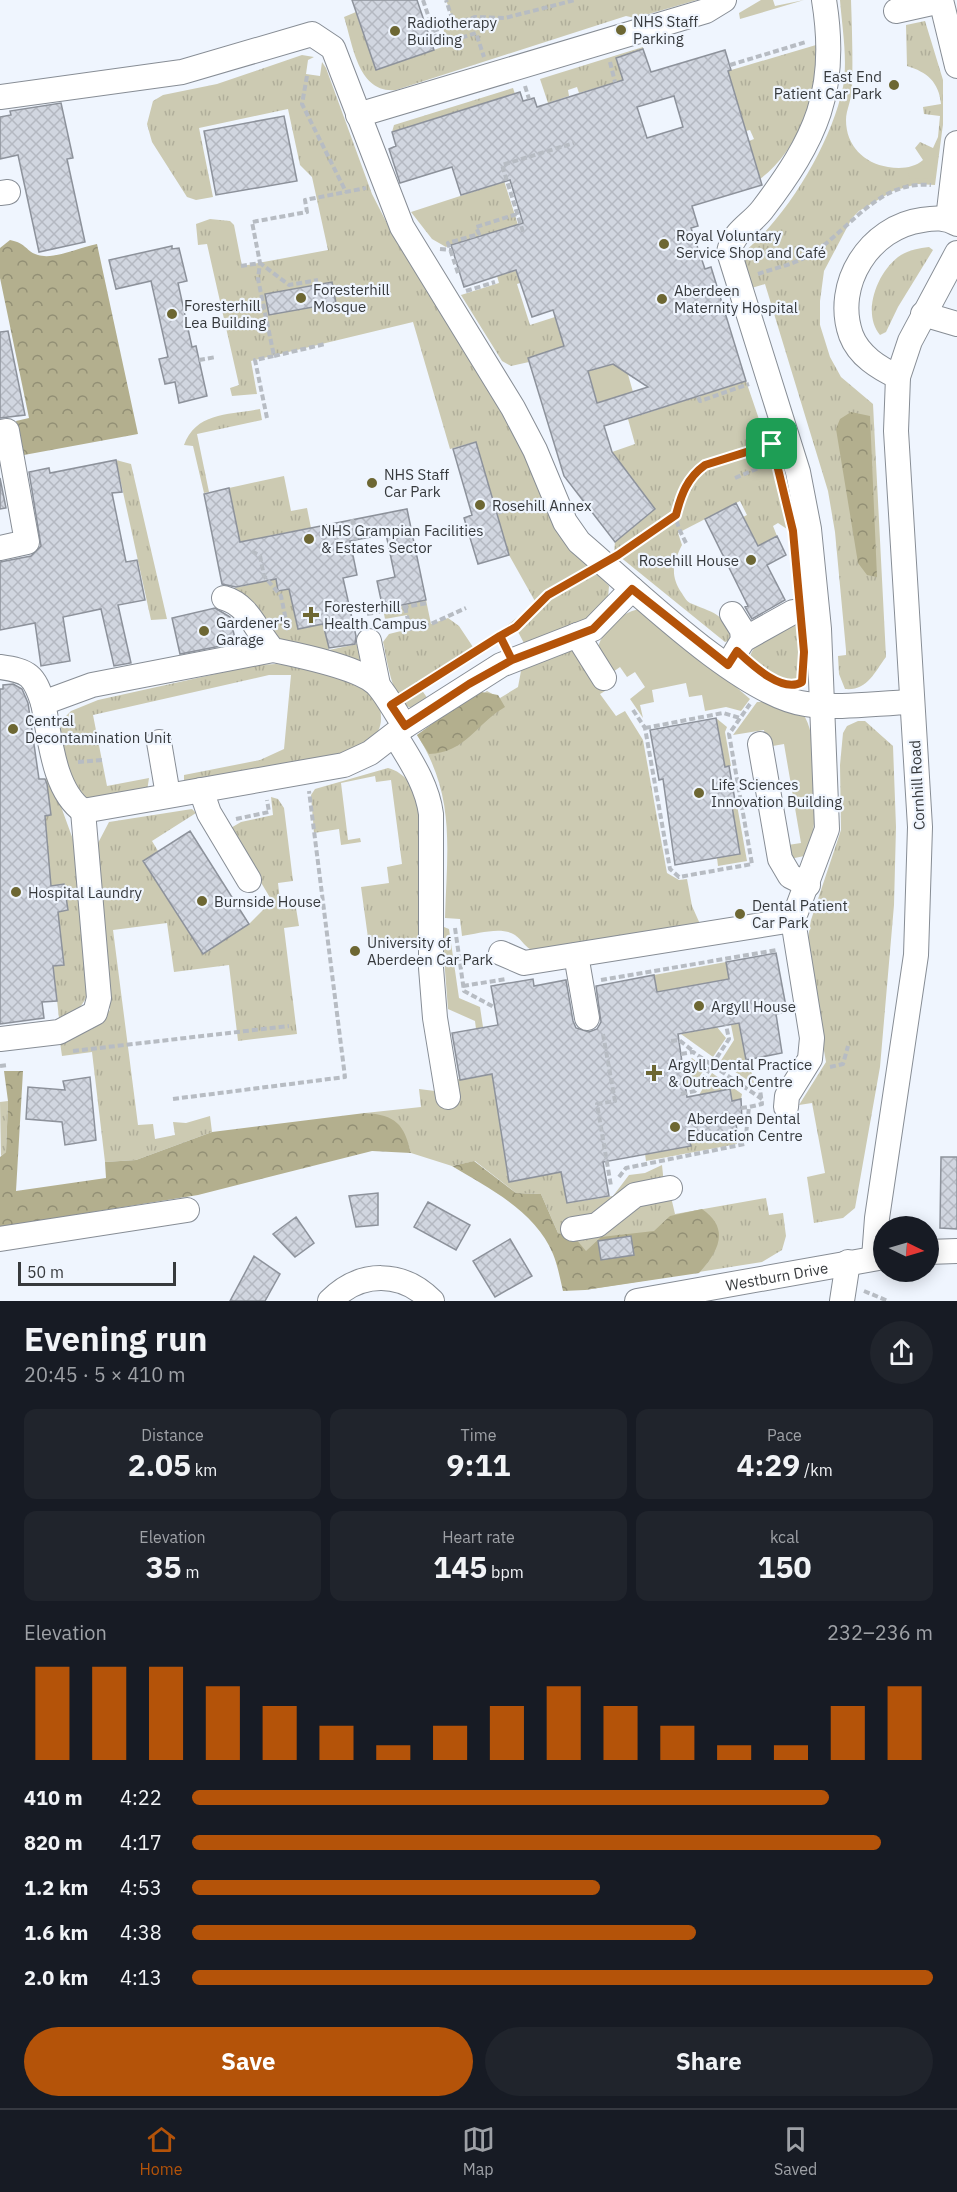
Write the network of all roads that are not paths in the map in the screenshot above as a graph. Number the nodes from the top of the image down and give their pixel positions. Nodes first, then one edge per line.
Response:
1 (724, 0) edge
2 (824, 0) edge
3 (941, 1) edge
4 (896, 11) dead end
5 (957, 66) edge
6 (0, 97) edge
7 (358, 116) junction
8 (957, 143) edge
9 (953, 222) edge
10 (957, 253) edge
11 (923, 314) junction
12 (957, 324) edge
13 (898, 377) junction
14 (0, 432) edge
15 (0, 548) edge
16 (632, 589) junction
17 (224, 598) dead end
18 (793, 612) dead end
19 (732, 614) dead end
20 (577, 635) junction
21 (743, 640) junction
22 (369, 641) dead end
23 (273, 650) junction
24 (728, 665) junction
25 (0, 667) edge
26 (604, 678) dead end
27 (378, 685) junction
28 (912, 702) junction
29 (42, 703) junction
30 (824, 705) junction
31 (400, 730) junction
32 (159, 741) dead end
33 (760, 744) dead end
34 (201, 790) junction
35 (168, 795) junction
36 (83, 811) junction
37 (793, 879) junction
38 (249, 880) dead end
39 (788, 921) junction
40 (501, 953) dead end
41 (576, 955) junction
42 (594, 1022) road end
43 (0, 1039) edge
44 (448, 1097) dead end
45 (786, 1107) dead end
46 (670, 1188) dead end
47 (187, 1210) dead end
48 (877, 1216) edge
49 (573, 1230) dead end
50 (0, 1239) edge
51 (957, 1251) edge
52 (939, 1252) edge
53 (873, 1258) edge
54 (848, 1262) junction
55 (330, 1301) edge
56 (432, 1301) edge
57 (636, 1301) edge
58 (842, 1301) edge

1 - 7 street
2 - 30 street
3 - 4 street
3 - 5 street
6 - 7 street
7 - 16 street
8 - 9 street
9 - 13 street
10 - 11 street, Cornhill Road
11 - 12 street
11 - 13 street, Cornhill Road
13 - 28 street, Cornhill Road
14 - 15 street
16 - 20 street
16 - 24 street
17 - 23 street
18 - 21 street
19 - 21 street
20 - 26 street
20 - 31 street
21 - 24 street
22 - 27 street
23 - 27 street
23 - 29 street
24 - 30 street
25 - 29 street
27 - 31 street
28 - 30 street
28 - 48 street, Cornhill Road
29 - 36 street
30 - 37 street
31 - 34 street
31 - 44 street
32 - 35 street
33 - 37 street
34 - 35 street
34 - 38 street
35 - 36 street
36 - 43 street
37 - 39 street
39 - 41 street
39 - 45 street
40 - 41 street
41 - 42 street
46 - 49 street
47 - 50 street
51 - 52 street
53 - 54 street, Westburn Drive
54 - 57 street, Westburn Drive
54 - 58 street
55 - 56 street

